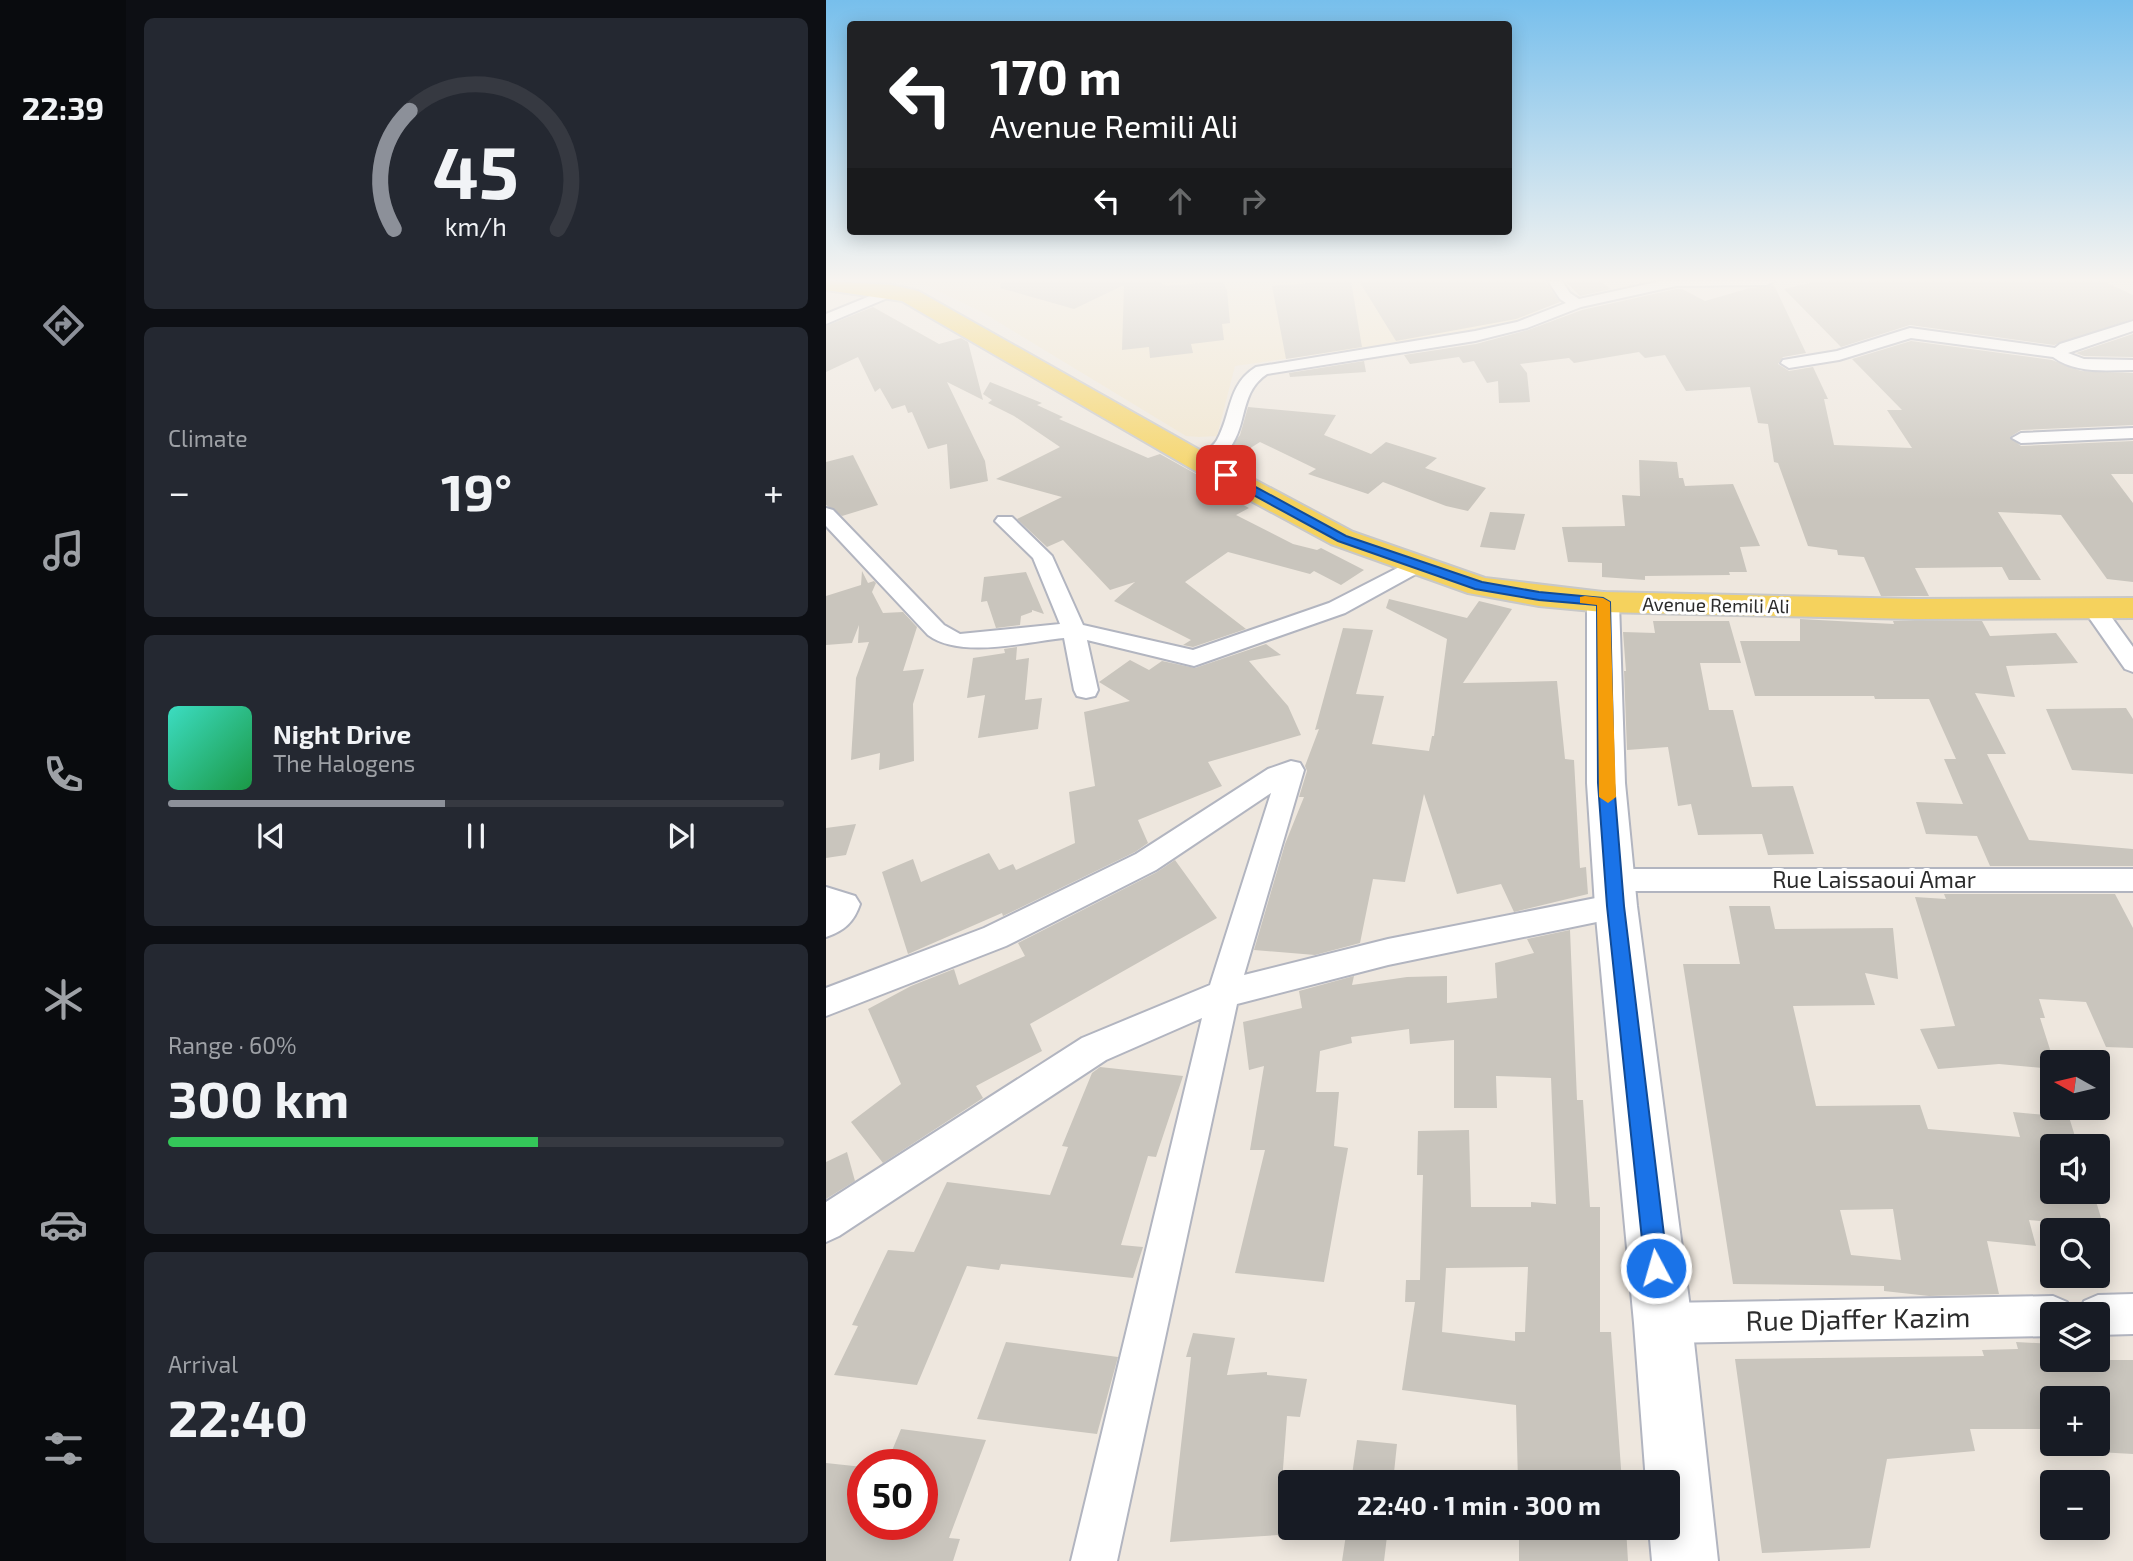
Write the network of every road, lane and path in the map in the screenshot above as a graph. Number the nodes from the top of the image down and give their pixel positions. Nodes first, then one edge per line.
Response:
1 (1011, 354) edge
2 (1363, 354) edge
3 (1843, 354) edge
4 (2059, 354) edge
5 (1789, 363) dead end
6 (2133, 365) edge
7 (2133, 433) edge
8 (2021, 438) dead end
9 (1202, 463) junction
10 (826, 514) edge
11 (1005, 522) dead end
12 (1418, 565) junction
13 (1603, 602) junction
14 (2133, 608) edge
15 (2094, 609) junction
16 (1073, 629) junction
17 (2133, 664) edge
18 (1087, 690) dead end
19 (2129, 888) edge
20 (1615, 893) junction
21 (826, 899) edge
22 (826, 925) edge
23 (1223, 994) junction
24 (826, 1002) edge
25 (826, 1223) edge
26 (2133, 1314) edge
27 (2040, 1315) edge
28 (2110, 1315) edge
29 (1663, 1323) junction
30 (1094, 1561) edge
31 (1685, 1561) edge

1 - 9 main road, Avenue Remili Ali
2 - 9 street
3 - 5 street
4 - 6 street
7 - 8 street
9 - 12 main road, Avenue Remili Ali
10 - 16 street
11 - 16 street
12 - 13 main road, Avenue Remili Ali
12 - 16 street
13 - 15 main road, Avenue Remili Ali
13 - 20 main road
14 - 15 main road, Avenue Remili Ali
15 - 17 street
16 - 18 street
19 - 20 street, Rue Laissaoui Amar
20 - 23 street, Rue Laissaoui Amar
20 - 29 main road
21 - 22 street
23 - 24 street
23 - 25 street, Rue Laissaoui Amar
23 - 30 street
26 - 28 street
27 - 29 street, Rue Djaffer Kazim
29 - 31 main road

